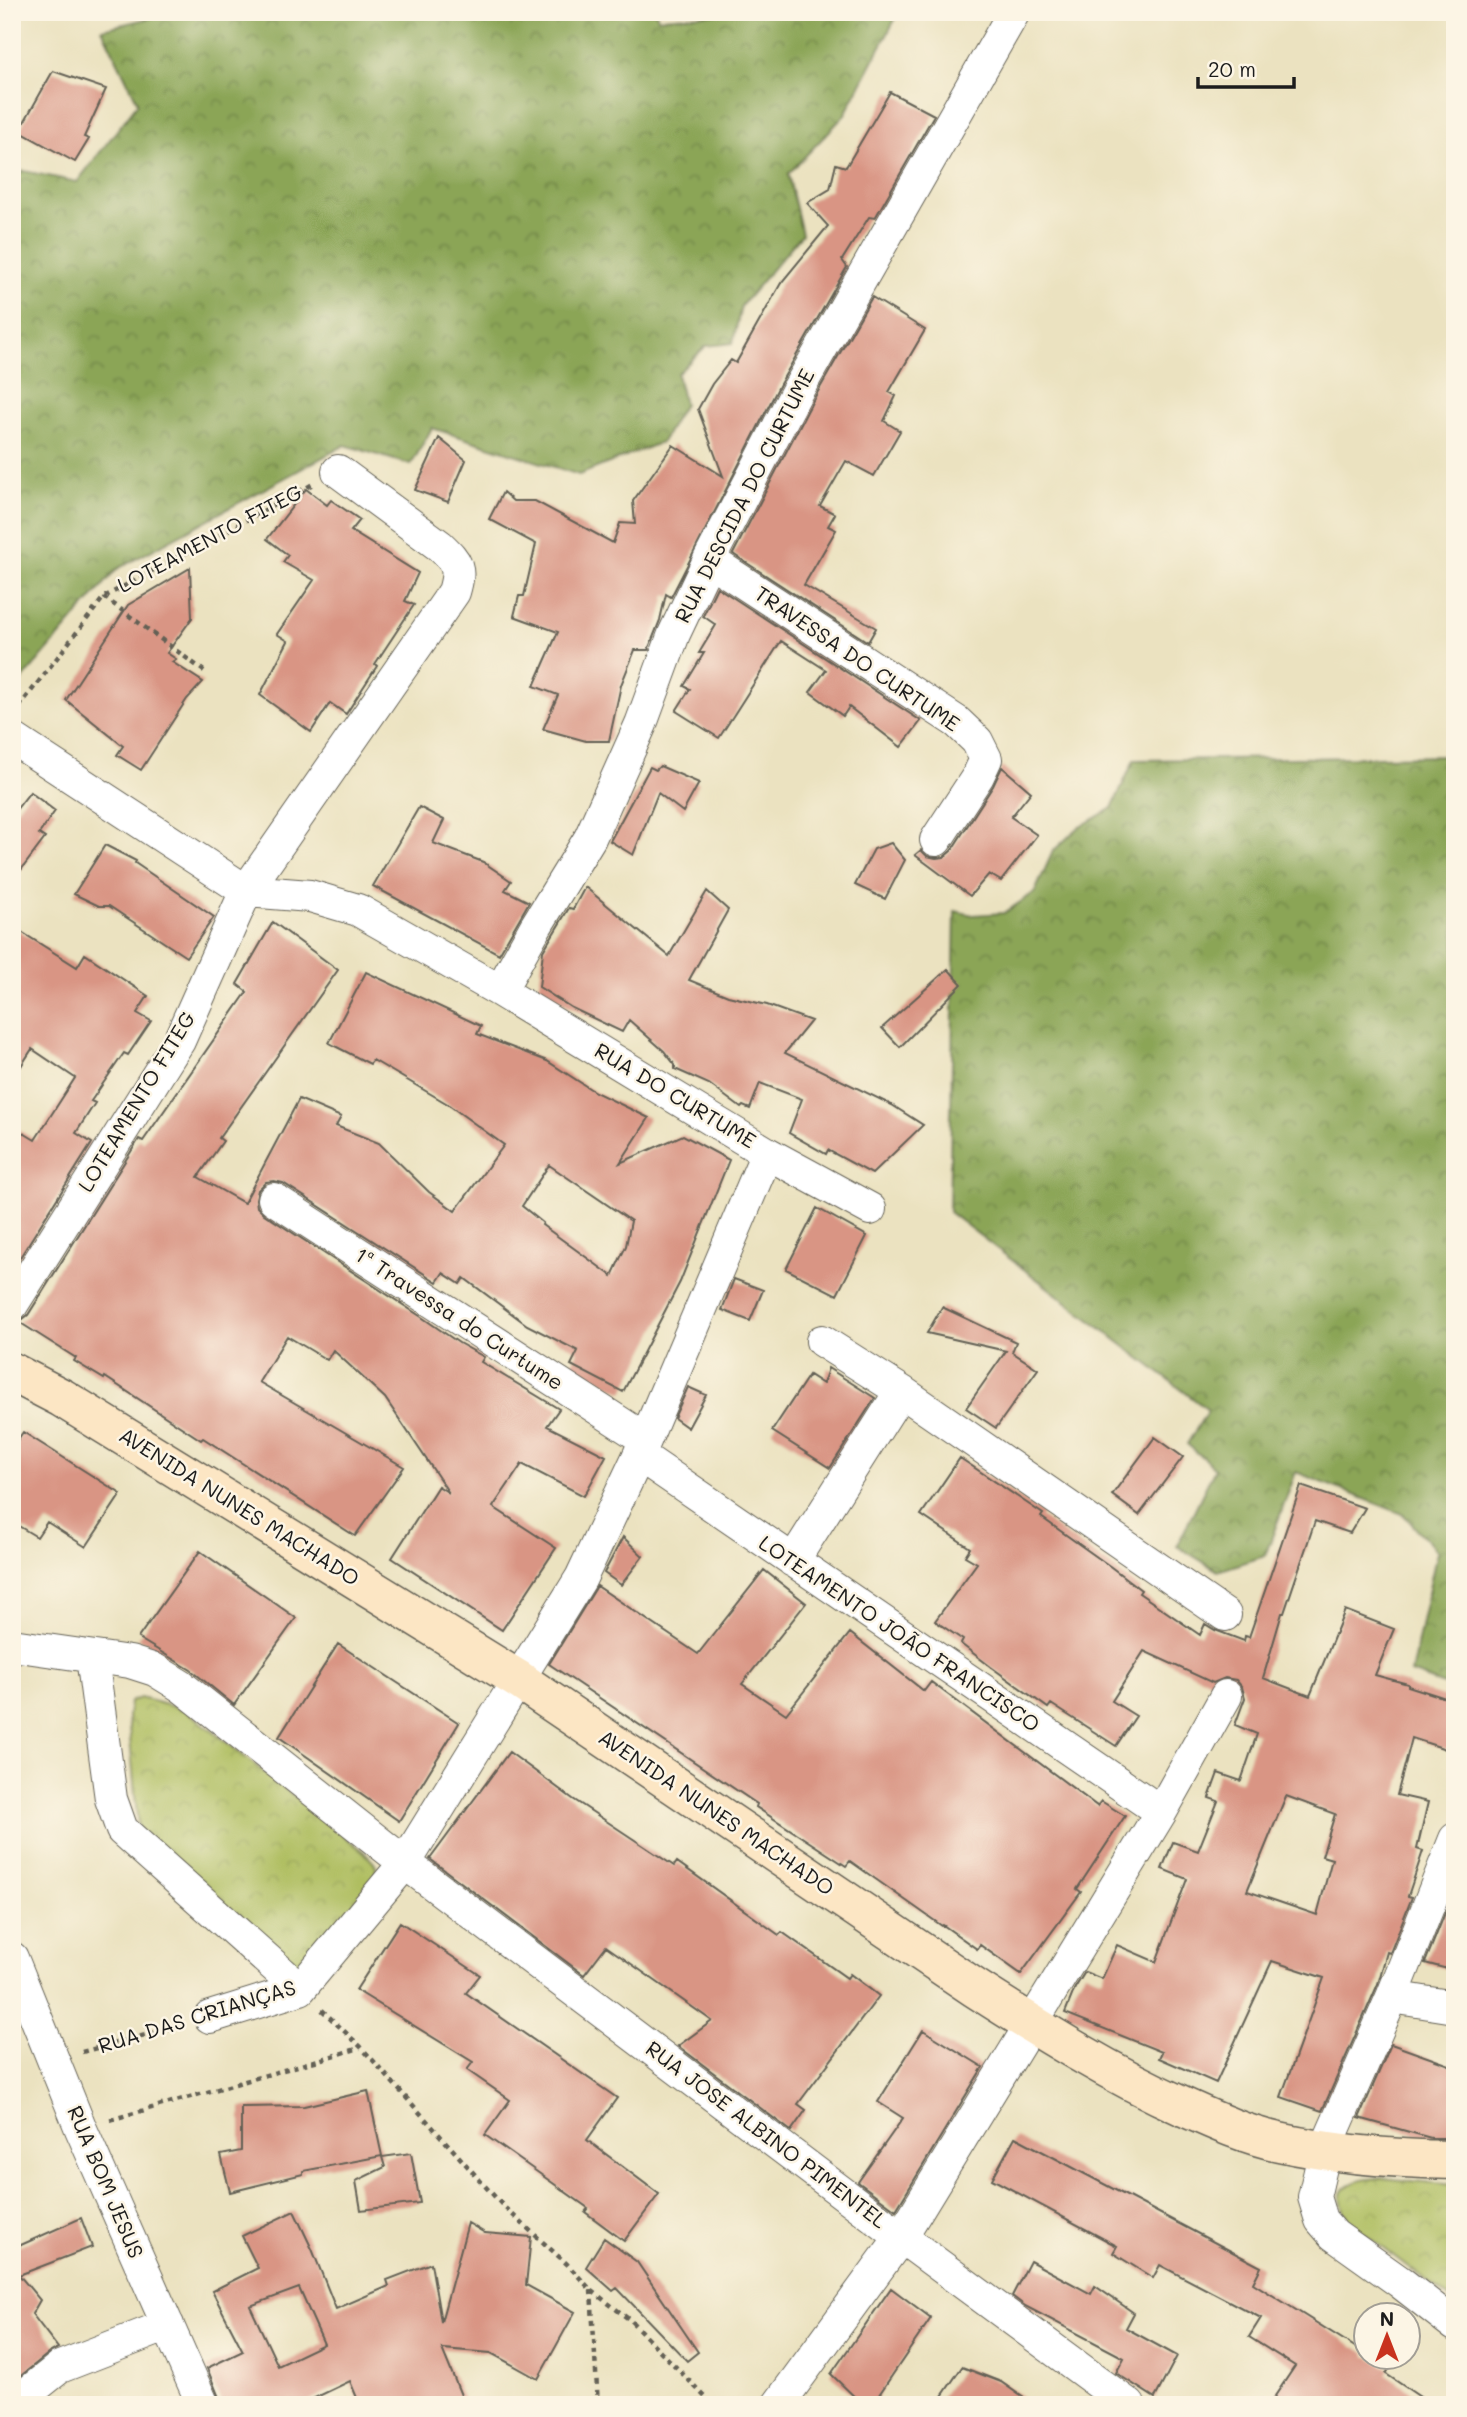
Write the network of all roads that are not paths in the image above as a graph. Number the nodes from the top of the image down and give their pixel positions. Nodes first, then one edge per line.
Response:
1 (1014, 12) edge
2 (338, 471) road end
3 (709, 560) junction
4 (12, 738) edge
5 (936, 840) dead end
6 (246, 891) junction
7 (500, 991) junction
8 (768, 1153) junction
9 (274, 1199) dead end
10 (870, 1209) dead end
11 (12, 1305) edge
12 (822, 1341) dead end
13 (12, 1372) edge
14 (901, 1391) junction
15 (642, 1447) junction
16 (793, 1561) junction
17 (1225, 1615) dead end
18 (12, 1645) edge
19 (92, 1657) junction
20 (519, 1679) junction
21 (1226, 1696) dead end
22 (1161, 1812) junction
23 (1455, 1839) edge
24 (405, 1863) junction
25 (12, 1958) edge
26 (300, 1989) junction
27 (1392, 1997) junction
28 (1455, 2007) edge
29 (210, 2017) road end
30 (1032, 2024) junction
31 (1325, 2150) junction
32 (1455, 2160) edge
33 (901, 2237) junction
34 (168, 2325) junction
35 (1455, 2325) edge
36 (18, 2405) edge
37 (203, 2405) edge
38 (778, 2405) edge
39 (1129, 2405) edge

1 - 3 street, RUA DESCIDA DO CURTUME
2 - 6 street, LOTEAMENTO FITEG
3 - 5 street, TRAVESSA DO CURTUME
3 - 7 street, RUA DESCIDA DO CURTUME
4 - 6 street
6 - 7 street, RUA DO CURTUME
6 - 11 street, LOTEAMENTO FITEG
7 - 8 street, RUA DO CURTUME
8 - 10 street
8 - 15 street, RUA DO CURTUME
9 - 15 street, 1ª Travessa do Curtume
12 - 14 street
13 - 20 street, AVENIDA NUNES MACHADO
14 - 16 street
14 - 17 street
15 - 16 street, LOTEAMENTO JOÃO FRANCISCO
15 - 20 street, RUA DO CURTUME
16 - 22 street, LOTEAMENTO JOÃO FRANCISCO
18 - 19 street, RUA JOSE ALBINO PIMENTEL
19 - 24 street, RUA JOSE ALBINO PIMENTEL
19 - 26 street
20 - 24 street, RUA DAS CRIANÇAS
20 - 30 street, AVENIDA NUNES MACHADO
21 - 22 street
22 - 30 street
23 - 27 street
24 - 26 street, RUA DAS CRIANÇAS
24 - 33 street, RUA JOSE ALBINO PIMENTEL
25 - 34 street, RUA BOM JESUS
26 - 29 street, RUA DAS CRIANÇAS
27 - 28 street
27 - 31 street
30 - 31 street, AVENIDA NUNES MACHADO
30 - 33 street
31 - 32 street, AVENIDA NUNES MACHADO
31 - 35 street
33 - 38 street
33 - 39 street, RUA JOSE ALBINO PIMENTEL
34 - 36 street
34 - 37 street, RUA BOM JESUS

